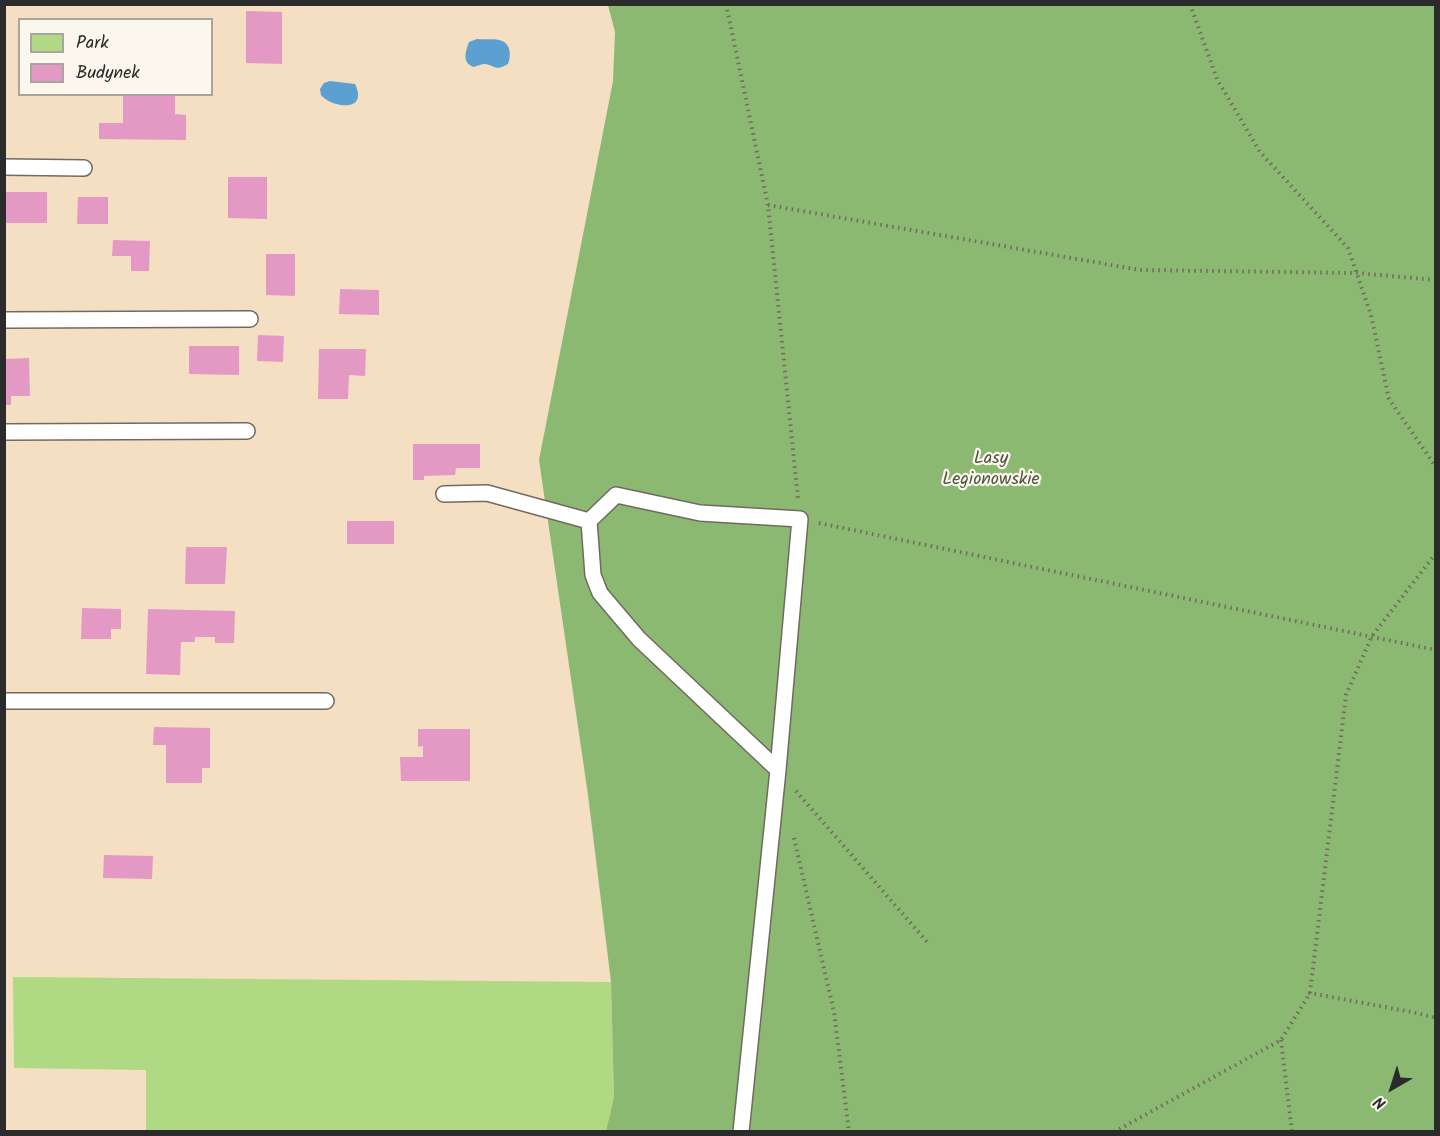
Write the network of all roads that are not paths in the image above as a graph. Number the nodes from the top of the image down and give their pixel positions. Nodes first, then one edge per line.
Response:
1 (4, 167) edge
2 (84, 168) dead end
3 (250, 319) dead end
4 (4, 320) edge
5 (247, 431) dead end
6 (4, 432) edge
7 (444, 494) dead end
8 (589, 521) junction
9 (4, 701) edge
10 (326, 701) dead end
11 (778, 770) junction
12 (741, 1131) edge

1 - 2 lane
3 - 4 lane
5 - 6 lane
7 - 8 lane
8 - 11 lane
8 - 11 lane
9 - 10 lane
11 - 12 lane

